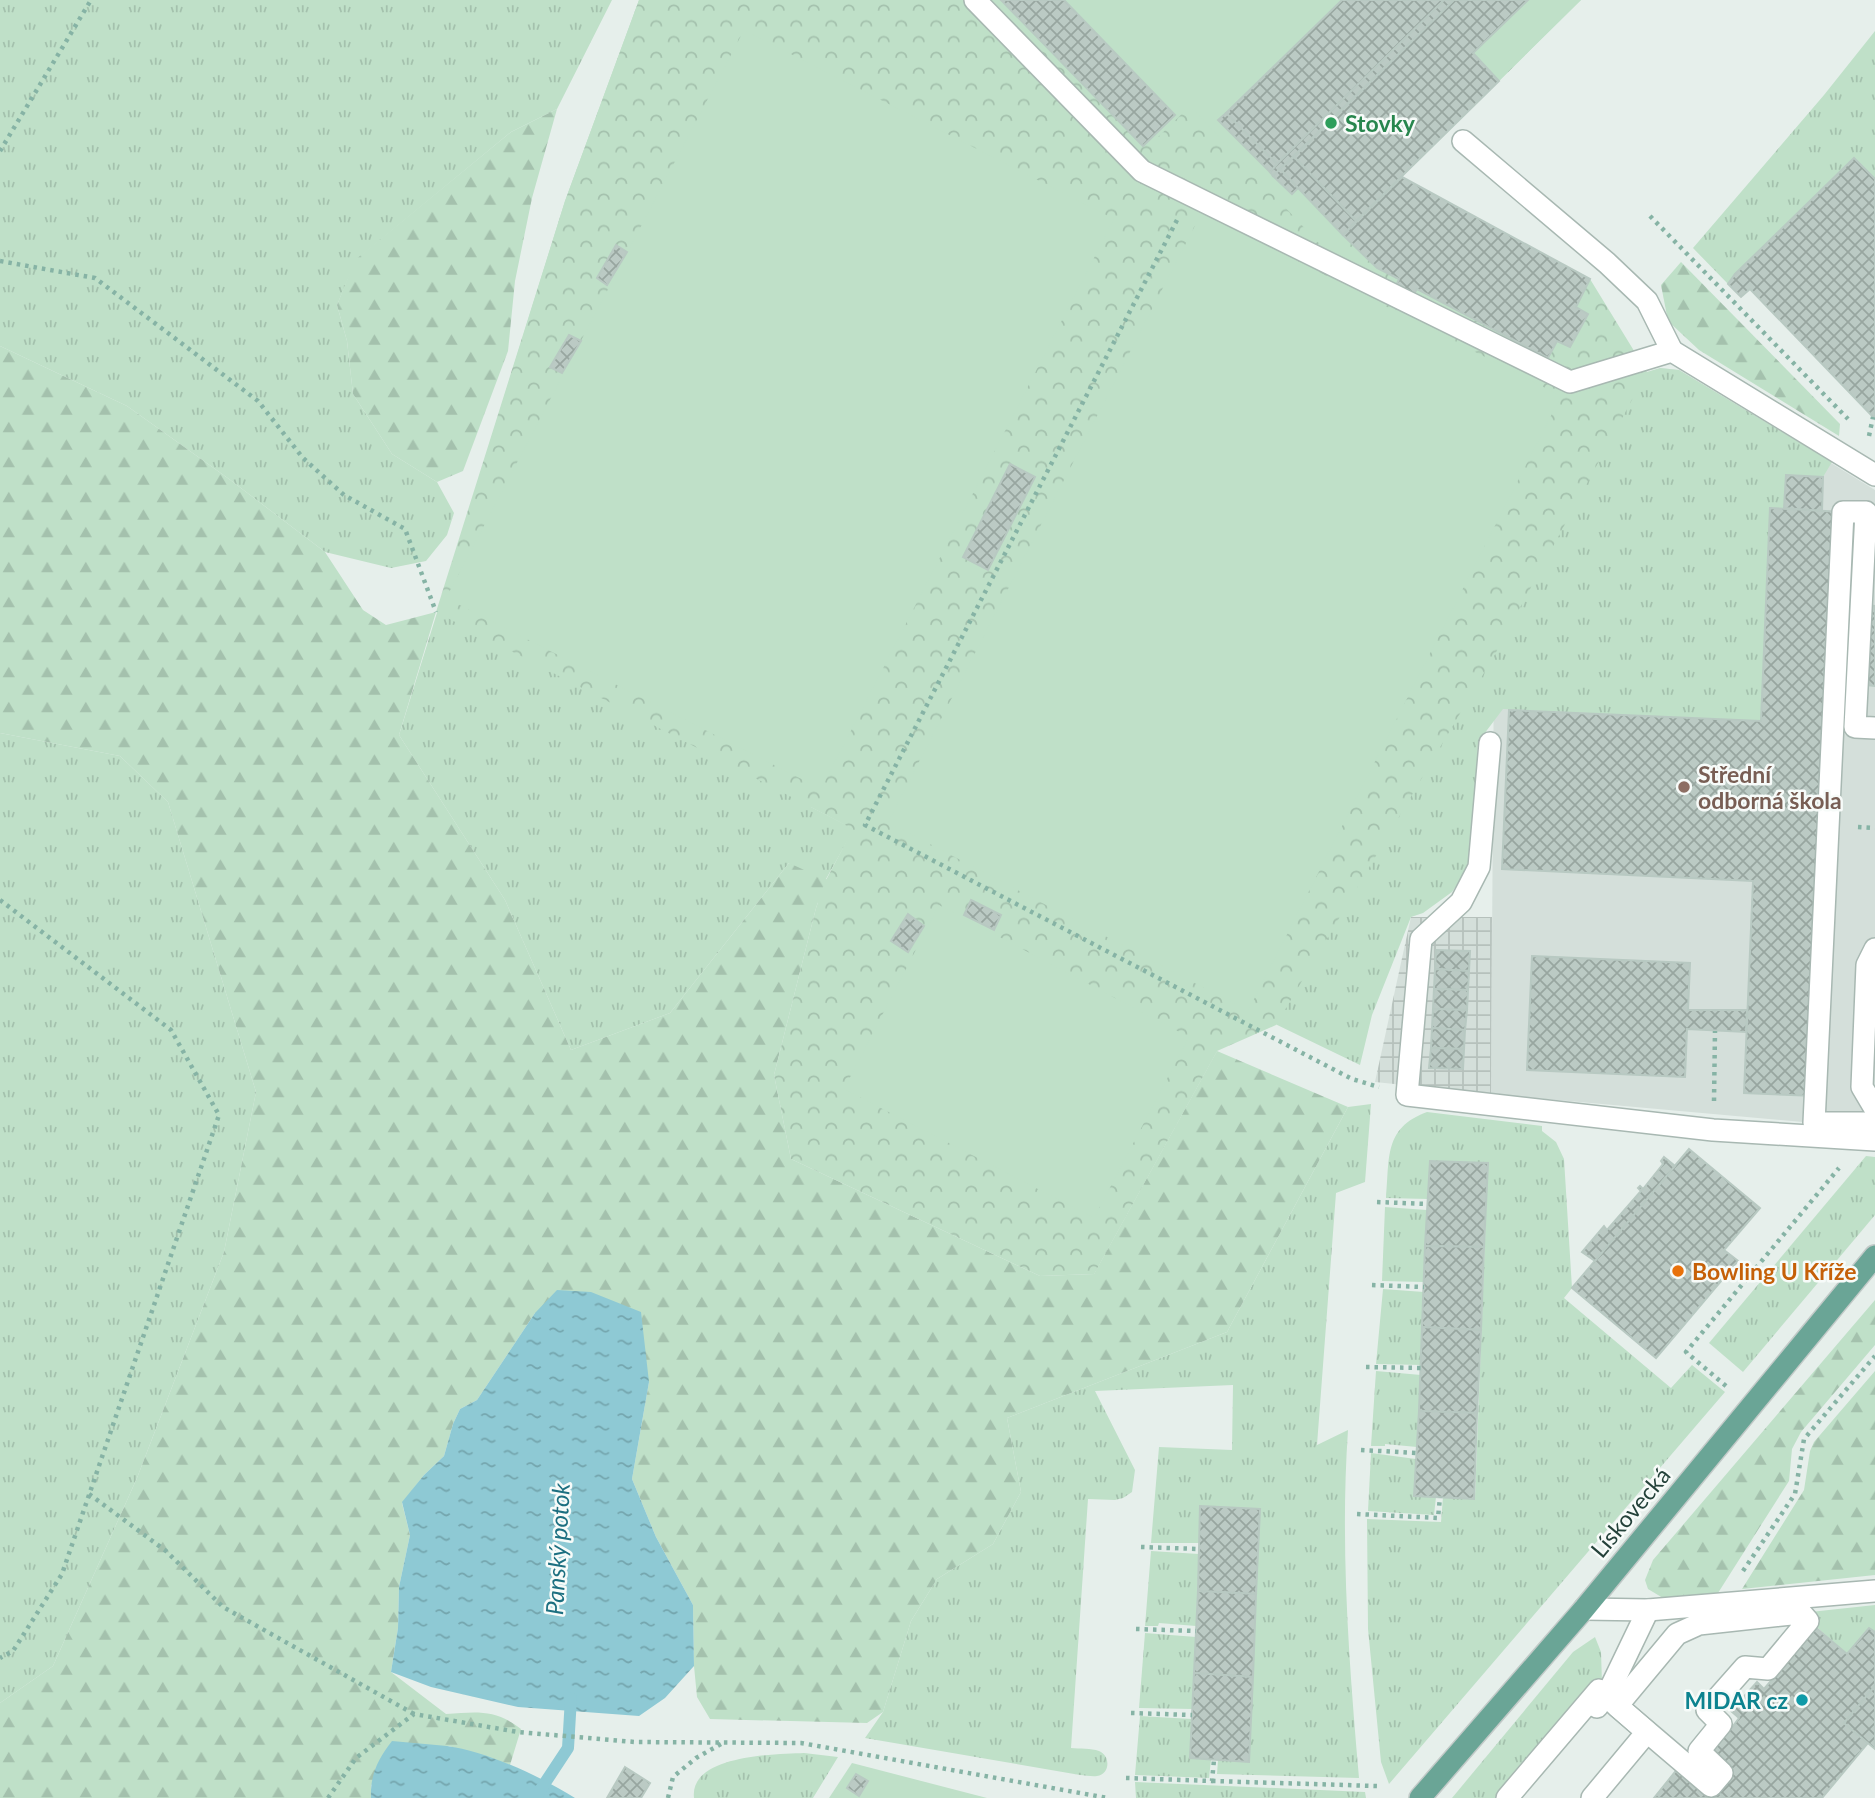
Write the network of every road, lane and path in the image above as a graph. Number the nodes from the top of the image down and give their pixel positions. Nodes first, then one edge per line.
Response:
1 (91, 0) edge
2 (975, 0) edge
3 (1463, 141) dead end
4 (0, 151) edge
5 (1189, 196) junction
6 (1650, 216) dead end
7 (0, 261) edge
8 (1672, 351) junction
9 (1850, 421) dead end
10 (1859, 430) dead end
11 (1868, 440) dead end
12 (1875, 475) edge
13 (436, 612) dead end
14 (1875, 728) edge
15 (1490, 743) dead end
16 (0, 900) edge
17 (1875, 949) edge
18 (1715, 1031) dead end
19 (1407, 1095) junction
20 (1875, 1109) edge
21 (1713, 1130) junction
22 (1871, 1134) edge
23 (1377, 1202) dead end
24 (1428, 1204) dead end
25 (1875, 1256) edge
26 (1371, 1285) dead end
27 (1424, 1287) dead end
28 (1875, 1356) edge
29 (1366, 1367) dead end
30 (1421, 1368) dead end
31 (1732, 1391) dead end
32 (1361, 1450) dead end
33 (1417, 1453) dead end
34 (89, 1493) junction
35 (1440, 1497) dead end
36 (1357, 1514) dead end
37 (1141, 1547) dead end
38 (1199, 1549) dead end
39 (1875, 1591) edge
40 (1721, 1604) junction
41 (1584, 1609) junction
42 (1648, 1610) junction
43 (1136, 1629) dead end
44 (1196, 1631) dead end
45 (0, 1658) edge
46 (1611, 1701) junction
47 (1131, 1713) dead end
48 (414, 1714) junction
49 (1192, 1715) dead end
50 (1647, 1732) junction
51 (723, 1742) junction
52 (1214, 1760) dead end
53 (1126, 1778) dead end
54 (1212, 1781) junction
55 (1377, 1786) dead end
56 (328, 1798) edge
57 (668, 1798) edge
58 (1108, 1798) edge
59 (1420, 1798) edge
60 (1507, 1798) edge
61 (1527, 1798) edge
62 (1592, 1798) edge

1 - 4 path
2 - 5 lane
3 - 8 lane
5 - 8 lane
5 - 19 path
6 - 9 path
7 - 13 path
8 - 12 lane
10 - 11 path
14 - 22 lane
15 - 19 lane
16 - 34 path
17 - 20 lane
18 - 21 path
19 - 21 lane
21 - 22 lane
22 - 31 path
23 - 24 path
25 - 41 main road, Lískovecká
26 - 27 path
28 - 40 path
29 - 30 path
32 - 33 path
34 - 45 path
34 - 48 path
35 - 36 path
37 - 38 path
39 - 40 lane
40 - 42 lane
41 - 42 lane
41 - 59 main road, Lískovecká
42 - 46 lane
43 - 44 path
46 - 50 lane
46 - 50 lane
46 - 60 lane
46 - 61 lane
47 - 49 path
48 - 51 path
48 - 56 path
50 - 62 lane
51 - 57 path
51 - 58 path
52 - 54 path
53 - 54 path
54 - 55 path

